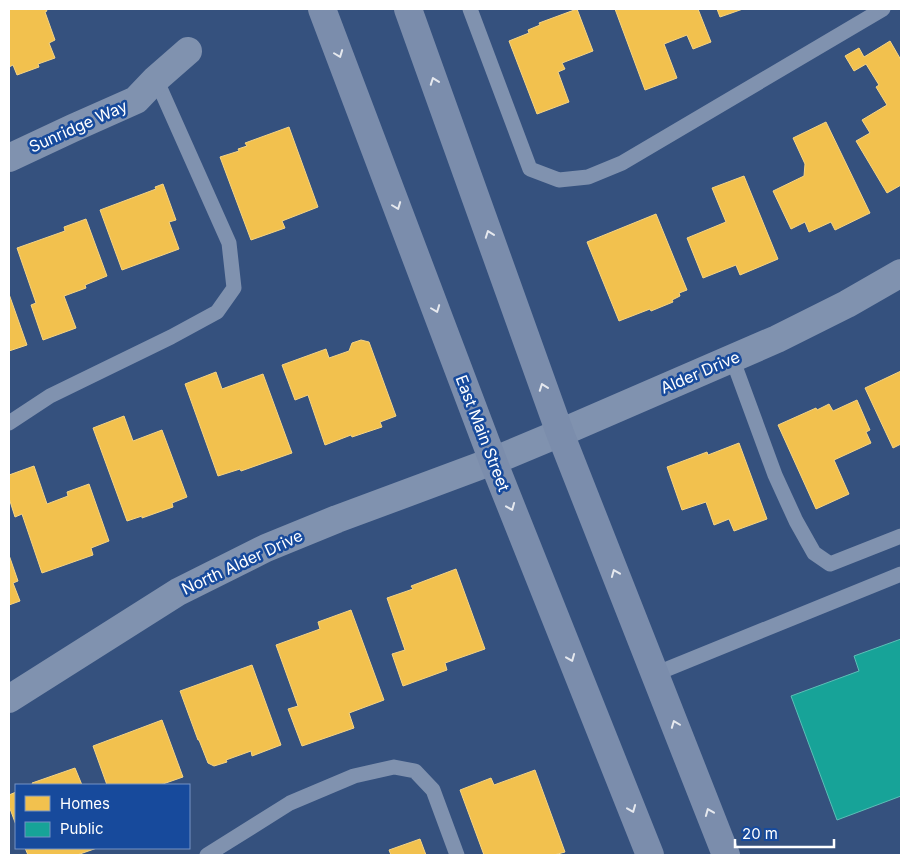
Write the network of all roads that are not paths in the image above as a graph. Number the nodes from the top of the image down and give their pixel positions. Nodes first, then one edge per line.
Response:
1 (322, 9) edge
2 (408, 9) edge
3 (470, 9) edge
4 (883, 9) edge
5 (188, 51) dead end
6 (156, 79) junction
7 (9, 158) edge
8 (901, 273) edge
9 (732, 358) junction
10 (9, 423) edge
11 (560, 433) junction
12 (493, 462) junction
13 (901, 536) edge
14 (901, 574) edge
15 (655, 674) junction
16 (9, 699) edge
17 (208, 855) edge
18 (457, 855) edge
19 (650, 855) edge
20 (726, 855) edge

1 -> 12 main road, East Main Street
11 -> 2 main road
3 - 4 lane
5 - 6 street, Sunridge Way
6 - 7 street, Sunridge Way
6 - 10 lane
8 - 9 street, Alder Drive
9 - 11 street, Alder Drive
9 - 13 lane
11 - 12 street, Alder Drive
15 -> 11 main road
12 - 16 street, North Alder Drive
12 -> 19 main road, East Main Street
14 - 15 lane
20 -> 15 main road
17 - 18 lane

